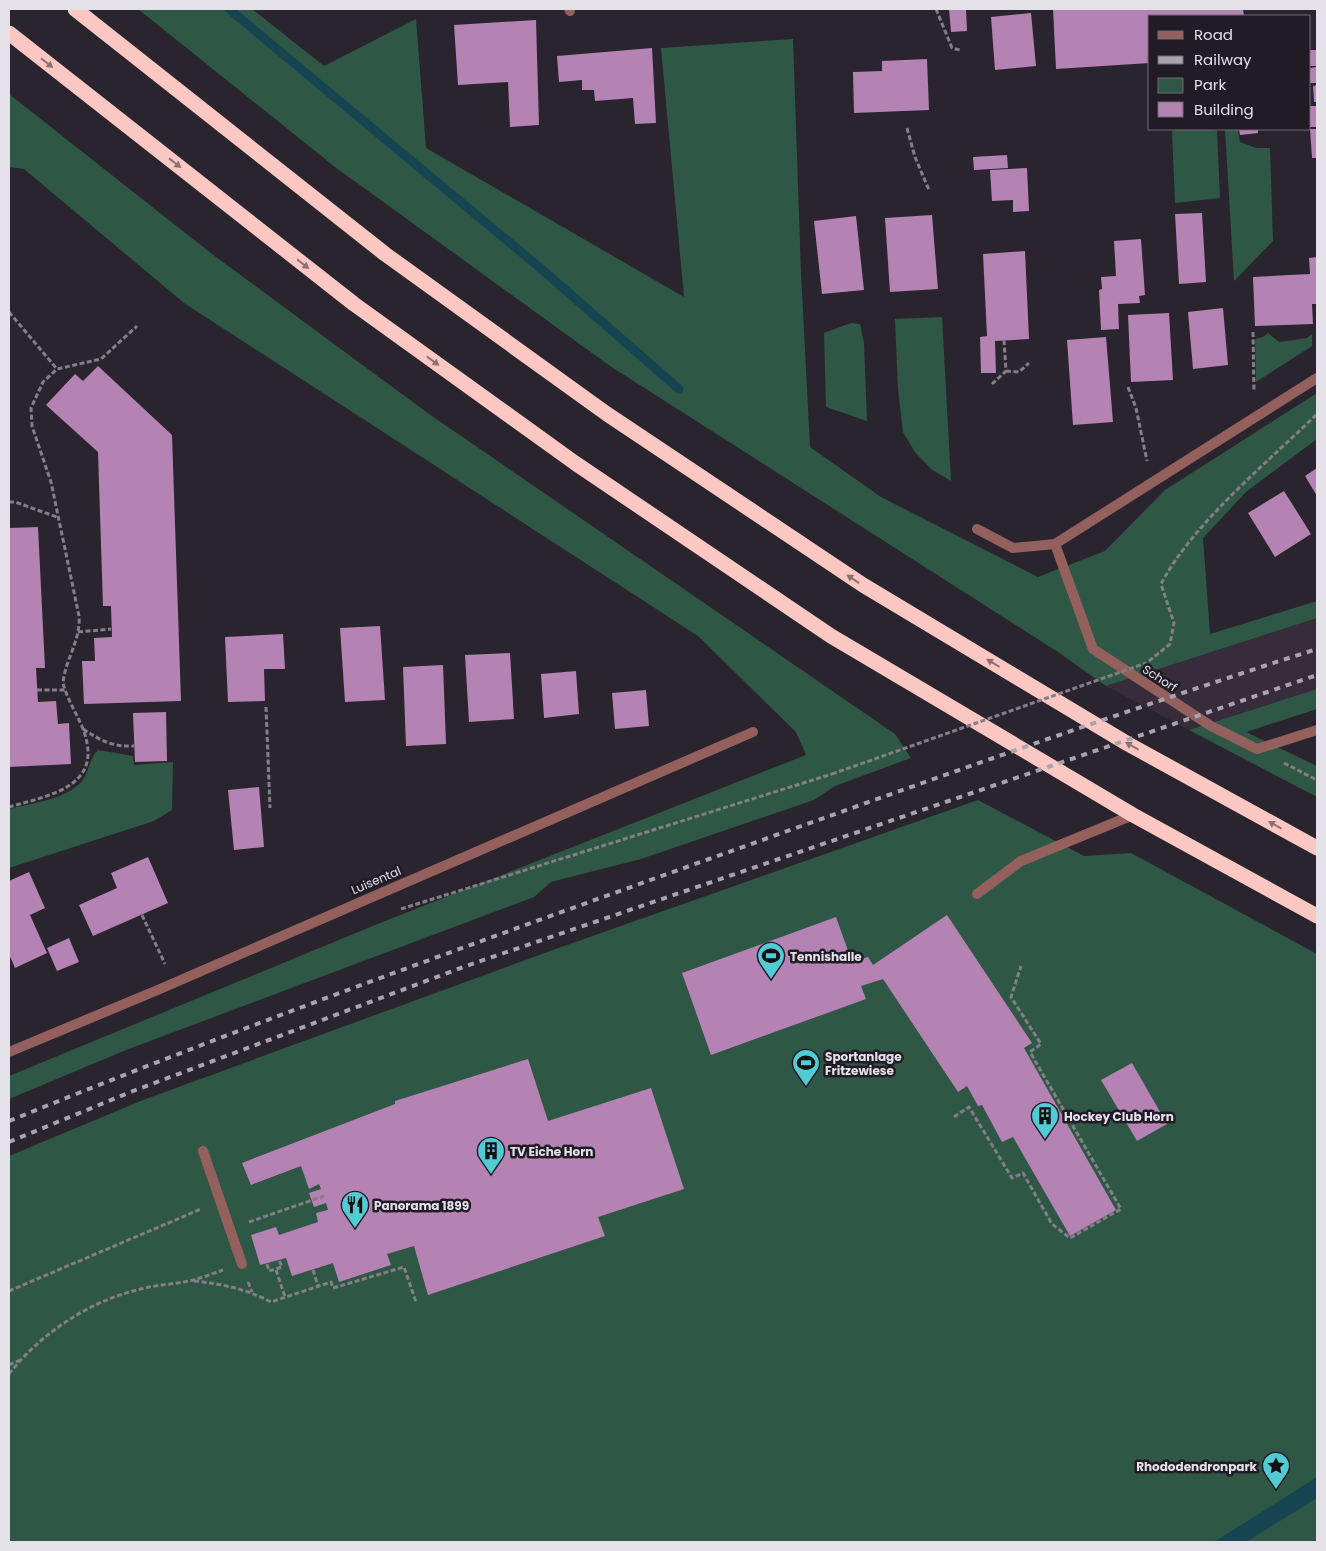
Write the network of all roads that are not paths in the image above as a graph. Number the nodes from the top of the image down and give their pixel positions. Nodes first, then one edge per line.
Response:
1 (75, 9) edge
2 (9, 33) edge
3 (1317, 378) edge
4 (977, 529) dead end
5 (1055, 544) junction
6 (1317, 730) edge
7 (753, 732) dead end
8 (1133, 815) junction
9 (1317, 848) edge
10 (977, 894) dead end
11 (1317, 916) edge
12 (9, 1052) edge
13 (203, 1151) dead end
14 (242, 1264) road end

9 -> 1 highway
2 -> 8 highway
3 - 5 street
4 - 5 street
5 - 6 street, Schorf
7 - 12 street, Luisental
8 - 10 street
8 - 11 highway
13 - 14 street

